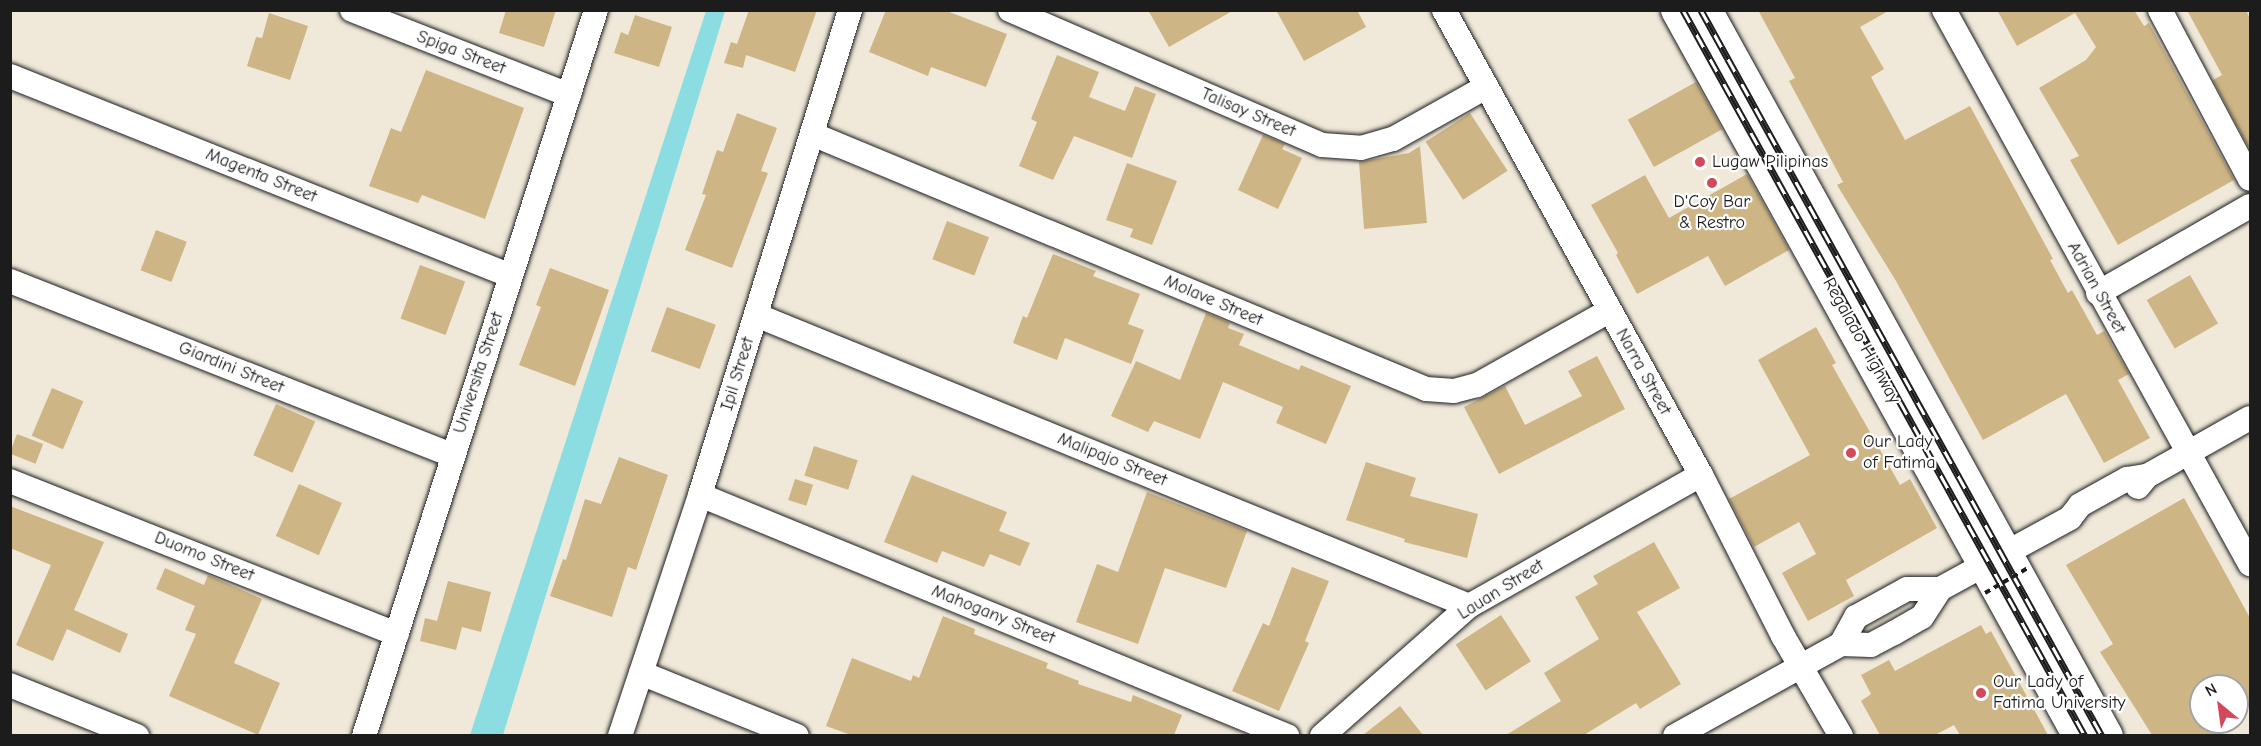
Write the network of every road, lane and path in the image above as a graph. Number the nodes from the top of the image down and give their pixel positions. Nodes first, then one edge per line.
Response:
1 (352, 10) edge
2 (596, 10) edge
3 (850, 10) edge
4 (1010, 10) edge
5 (1444, 10) edge
6 (1677, 10) edge
7 (1706, 10) edge
8 (1944, 10) edge
9 (2160, 10) edge
10 (1046, 17) edge
11 (10, 76) edge
12 (1486, 87) junction
13 (569, 95) junction
14 (812, 134) junction
15 (2250, 179) edge
16 (2250, 206) edge
17 (511, 276) junction
18 (10, 281) edge
19 (2098, 293) junction
20 (1609, 311) junction
21 (756, 315) junction
22 (2250, 418) edge
23 (2187, 453) junction
24 (452, 455) junction
25 (1701, 475) junction
26 (10, 481) edge
27 (700, 495) junction
28 (2250, 564) edge
29 (2001, 570) junction
30 (1940, 589) junction
31 (1469, 606) junction
32 (397, 634) junction
33 (1840, 644) junction
34 (1800, 665) junction
35 (641, 673) junction
36 (10, 685) edge
37 (137, 735) edge
38 (364, 735) edge
39 (620, 735) edge
40 (797, 735) edge
41 (1287, 735) edge
42 (1322, 735) edge
43 (1675, 735) edge
44 (1841, 735) edge
45 (2079, 735) edge
46 (2106, 735) edge

1 - 13 street, Spiga Street
2 - 13 street, Universita Street
3 - 14 street, Ipil Street
4 - 10 street, Talisay Street
5 - 12 street, Narra Street
6 - 29 main road, Regalado Highway
7 - 29 main road, Regalado Highway
8 - 19 street, Adrian Street
9 - 15 street
10 - 12 street, Talisay Street
11 - 17 street, Magenta Street
12 - 20 street, Narra Street
13 - 17 street, Universita Street
14 - 20 street, Molave Street
14 - 21 street, Ipil Street
16 - 19 street
17 - 24 street, Universita Street
18 - 24 street, Giardini Street
19 - 23 street, Adrian Street
20 - 25 street, Narra Street
21 - 27 street, Ipil Street
21 - 31 street, Malipajo Street
22 - 23 street
23 - 28 street, Adrian Street
23 - 29 street
24 - 32 street, Universita Street
25 - 31 street, Lauan Street
25 - 34 street, Narra Street
26 - 32 street, Duomo Street
27 - 35 street, Ipil Street
27 - 41 street, Mahogany Street
29 - 29 path, bridge
29 - 30 street
29 - 45 main road, Regalado Highway
29 - 46 main road, Regalado Highway
30 - 33 street
30 - 33 street
31 - 42 street, Lauan Street
32 - 38 street, Universita Street
33 - 34 street
34 - 43 street
34 - 44 street, Narra Street
35 - 39 street, Ipil Street
35 - 40 street
36 - 37 street

